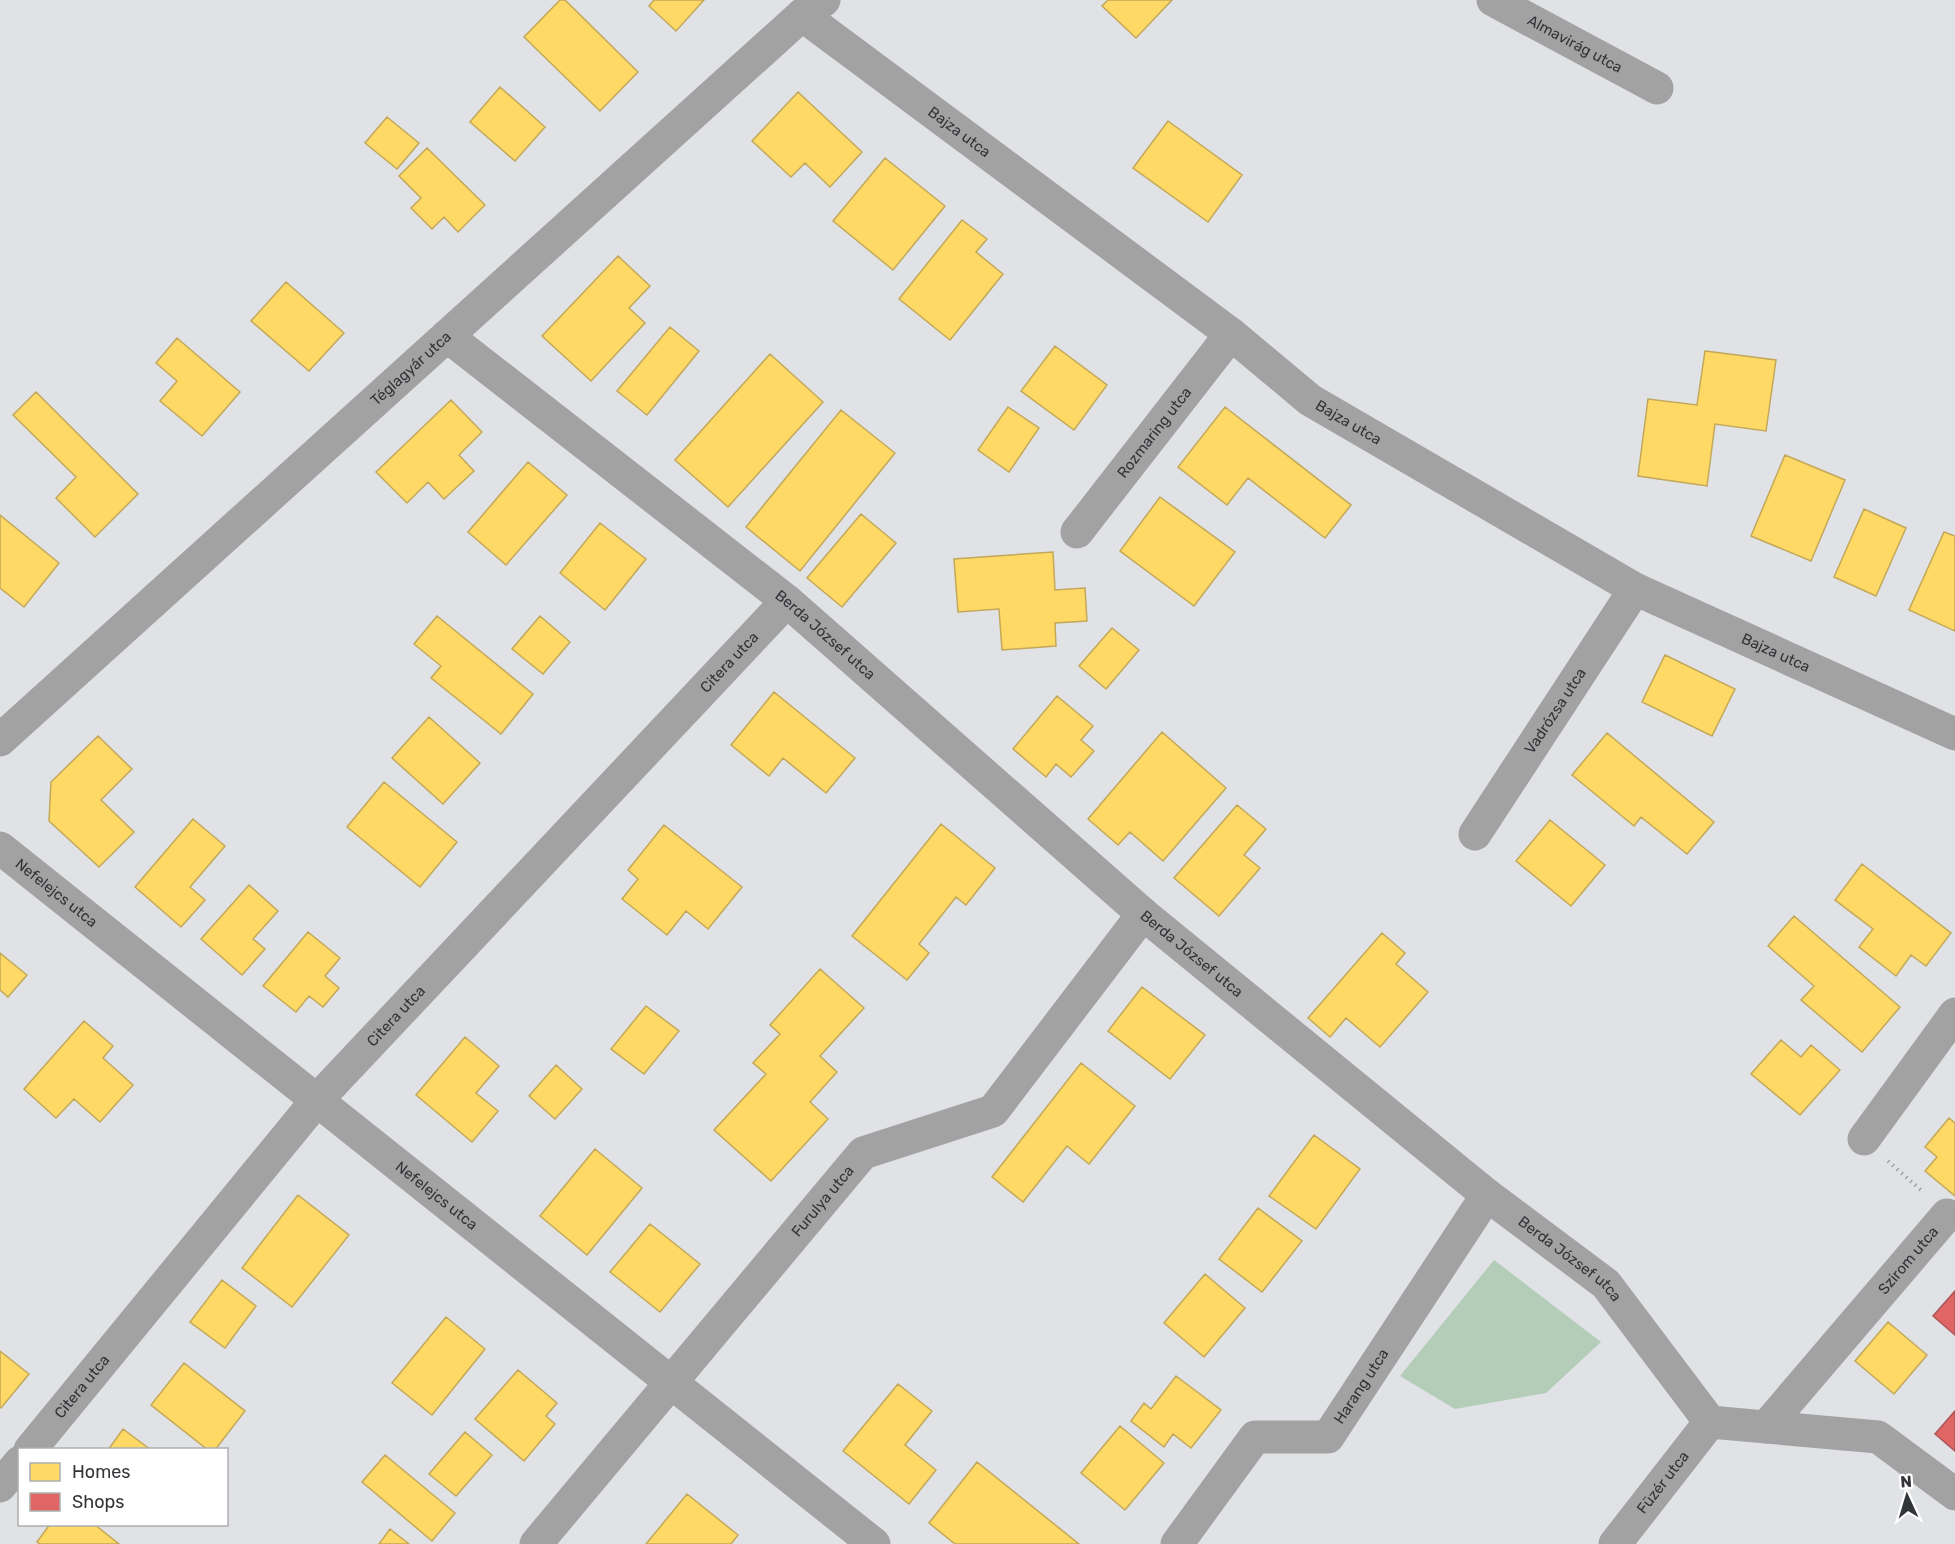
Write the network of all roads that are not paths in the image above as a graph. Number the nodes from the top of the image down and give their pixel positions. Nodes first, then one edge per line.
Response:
1 (1493, 0) edge
2 (813, 8) edge
3 (1658, 88) dead end
4 (1231, 334) junction
5 (447, 336) junction
6 (1077, 532) dead end
7 (1635, 589) junction
8 (787, 601) junction
9 (1955, 734) edge
10 (0, 740) edge
11 (1475, 834) dead end
12 (0, 848) edge
13 (1143, 914) junction
14 (1955, 1014) edge
15 (317, 1100) junction
16 (1864, 1139) road end
17 (1487, 1195) junction
18 (1947, 1215) road end
19 (673, 1384) junction
20 (1710, 1422) junction
21 (1766, 1427) junction
22 (31, 1448) edge
23 (18, 1464) edge
24 (0, 1486) edge
25 (1955, 1494) edge
26 (536, 1544) edge
27 (874, 1544) edge
28 (1177, 1544) edge
29 (1615, 1544) edge

1 - 3 street, Almavirág utca
2 - 4 street, Bajza utca
2 - 5 street, Téglagyár utca
4 - 6 street, Rozmaring utca
4 - 7 street, Bajza utca
5 - 8 street, Berda József utca
5 - 10 street, Téglagyár utca
7 - 9 street, Bajza utca
7 - 11 street, Vadrózsa utca
8 - 13 street, Berda József utca
8 - 15 street, Citera utca
12 - 15 street, Nefelejcs utca
13 - 17 street, Berda József utca
13 - 19 street, Furulya utca
14 - 16 street
15 - 19 street, Nefelejcs utca
15 - 22 street, Citera utca
17 - 20 street, Berda József utca
17 - 28 street, Harang utca
18 - 21 street, Szirom utca
19 - 26 street, Furulya utca
19 - 27 street, Nefelejcs utca
20 - 21 street
20 - 29 street, Füzér utca
21 - 25 street
23 - 24 street

